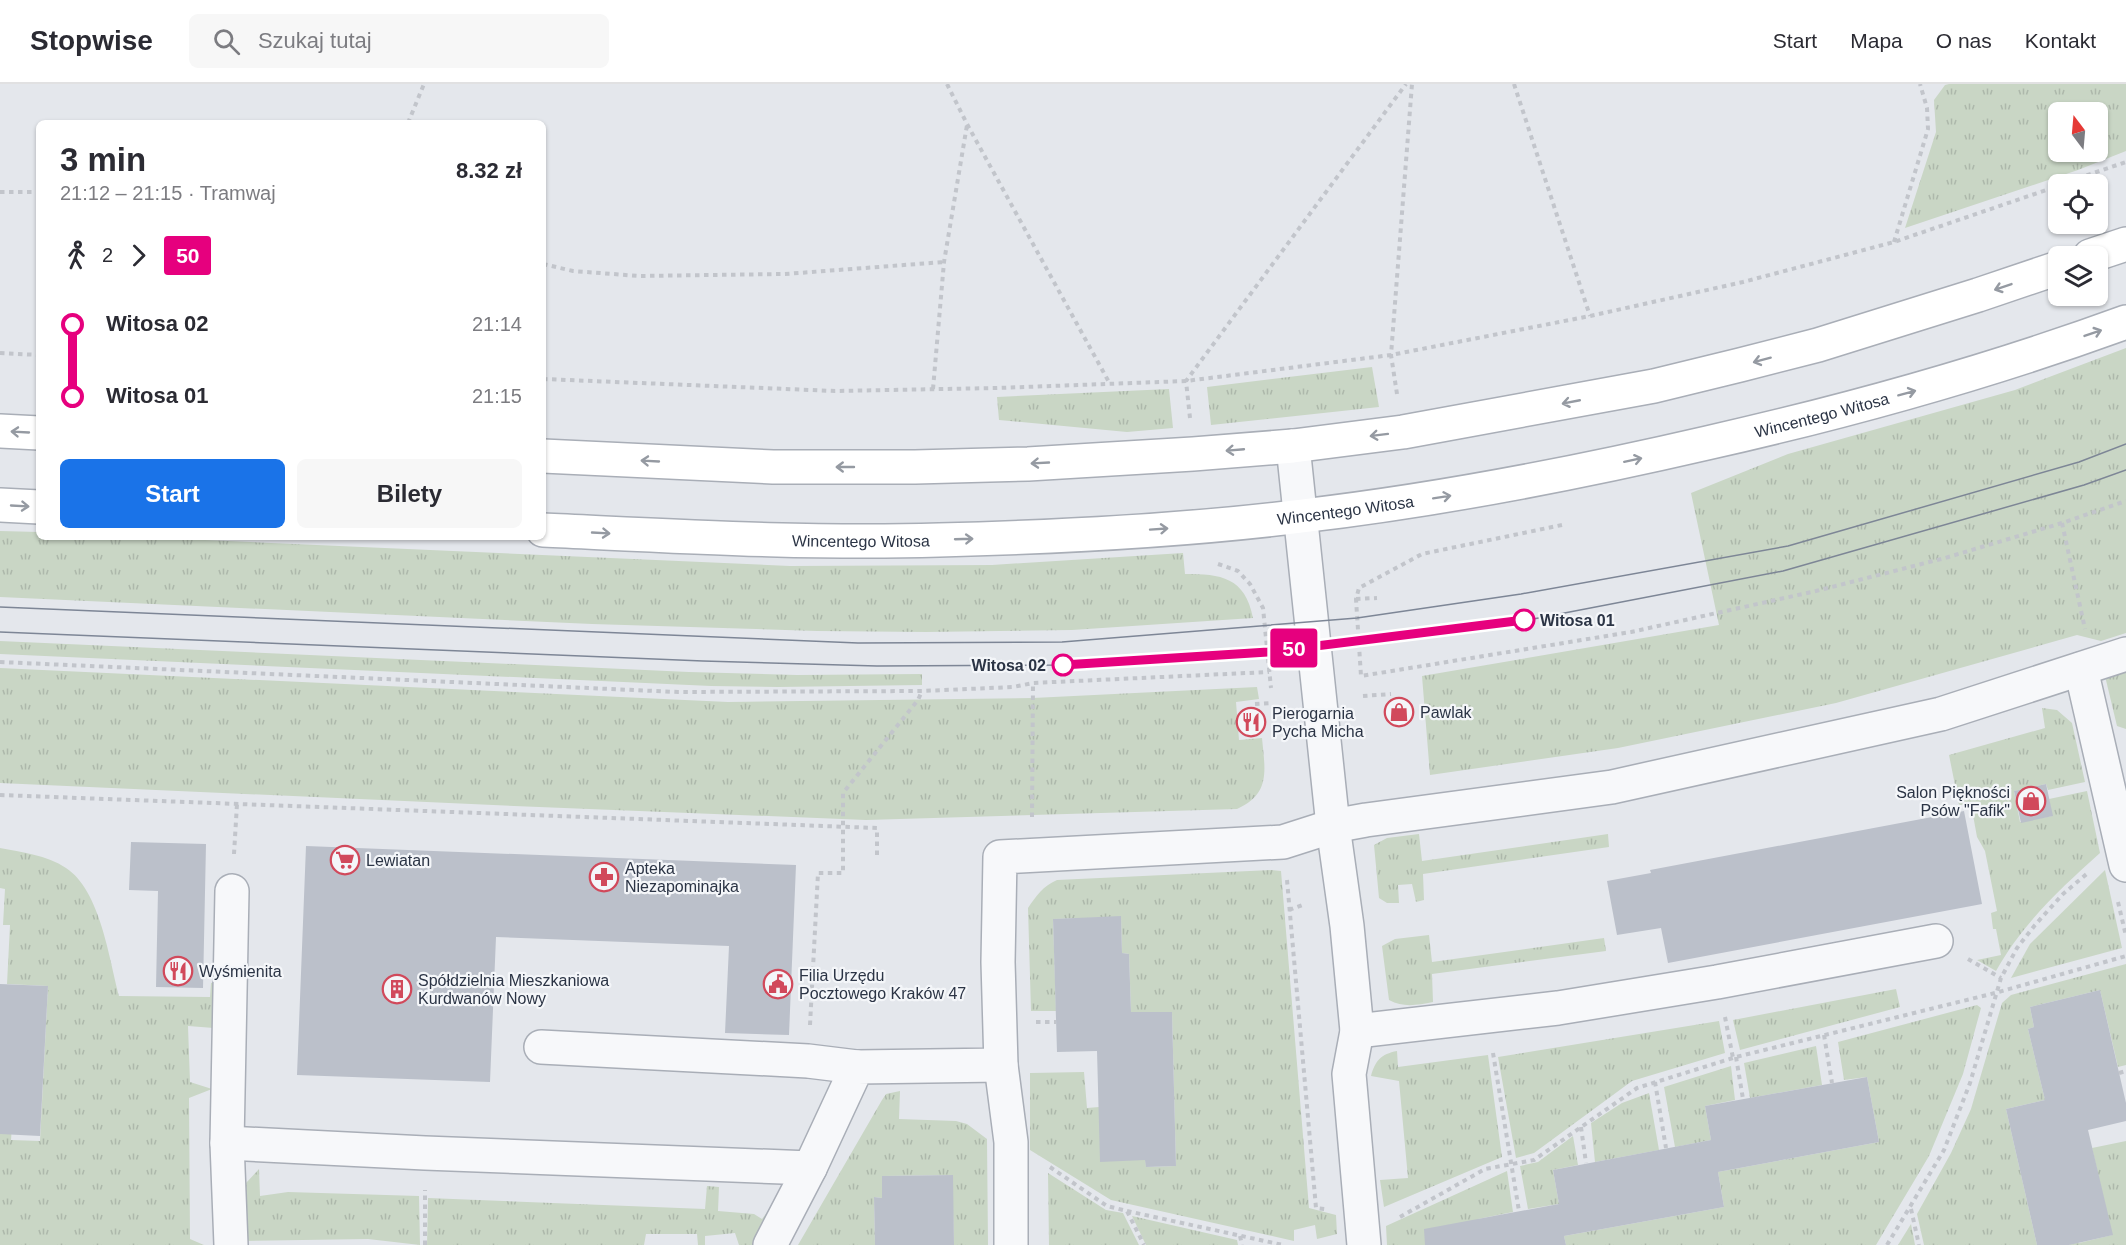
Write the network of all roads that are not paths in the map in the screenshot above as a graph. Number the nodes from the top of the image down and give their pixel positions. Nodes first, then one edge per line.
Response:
1 (2126, 244) edge
2 (2108, 250) edge
3 (2048, 272) edge
4 (2126, 322) edge
5 (0, 431) edge
6 (36, 433) edge
7 (1293, 446) junction
8 (546, 456) edge
9 (0, 505) edge
10 (36, 507) edge
11 (1301, 517) junction
12 (546, 530) edge
13 (2084, 654) junction
14 (2126, 654) edge
15 (1333, 826) junction
16 (2124, 857) edge
17 (232, 891) road end
18 (1936, 941) dead end
19 (1357, 1031) junction
20 (541, 1047) dead end
21 (1001, 1065) junction
22 (857, 1067) junction
23 (227, 1143) junction
24 (810, 1168) junction
25 (1364, 1240) edge
26 (231, 1245) edge
27 (770, 1245) edge
28 (1011, 1245) edge

1 - 2 main road
3 -> 7 main road
11 -> 4 main road, Wincentego Witosa
6 -> 5 main road
7 -> 8 main road
7 - 11 street
9 -> 10 main road
12 -> 11 main road, Wincentego Witosa
11 - 15 street
13 - 14 street
13 - 15 street
13 - 16 street
15 - 19 street
15 - 21 street
17 - 23 street
18 - 19 street
19 - 25 street
20 - 22 street
21 - 22 street
21 - 28 street
22 - 24 street
23 - 24 street
23 - 26 street
24 - 27 street

